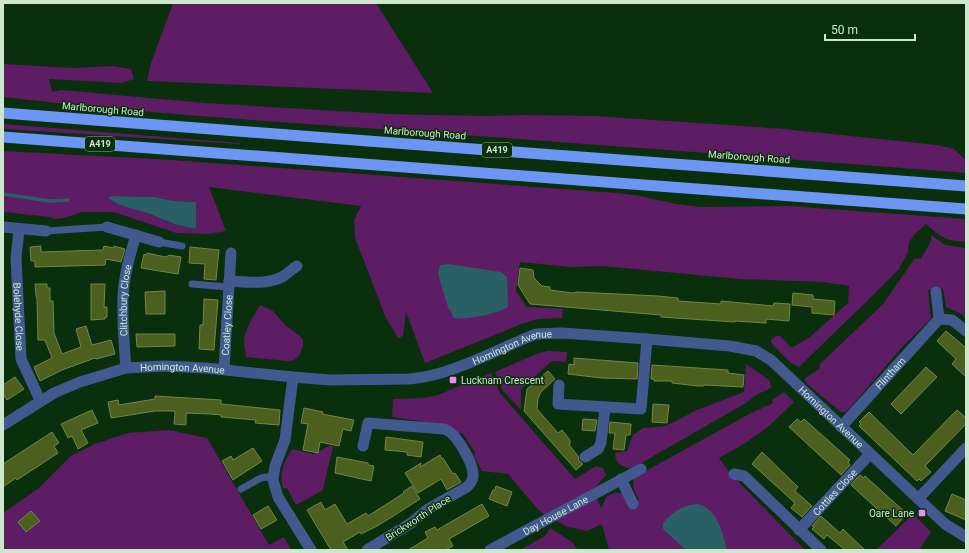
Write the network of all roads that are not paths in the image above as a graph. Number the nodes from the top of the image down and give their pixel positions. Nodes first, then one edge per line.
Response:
1 (3, 113) edge
2 (3, 137) edge
3 (966, 186) edge
4 (966, 209) edge
5 (3, 227) edge
6 (107, 227) joint
7 (19, 230) junction
8 (46, 231) joint
9 (136, 235) junction
10 (160, 242) joint
11 (182, 246) dead end
12 (231, 253) dead end
13 (297, 266) dead end
14 (192, 284) dead end
15 (229, 284) junction
16 (936, 292) dead end
17 (939, 319) junction
18 (966, 331) edge
19 (647, 339) junction
20 (126, 368) junction
21 (224, 369) junction
22 (293, 377) junction
23 (559, 386) dead end
24 (40, 400) junction
25 (605, 408) junction
26 (3, 424) edge
27 (841, 427) junction
28 (363, 446) dead end
29 (966, 448) edge
30 (870, 454) junction
31 (585, 457) dead end
32 (641, 469) dead end
33 (734, 474) dead end
34 (273, 476) junction
35 (621, 479) junction
36 (241, 489) dead end
37 (918, 499) junction
38 (633, 504) dead end
39 (799, 530) junction
40 (966, 537) edge
41 (312, 550) edge
42 (367, 550) edge
43 (490, 550) edge
44 (820, 550) edge

1 - 3 highway, Marlborough Road / A419
2 - 4 highway, A419
5 - 7 street
6 - 8 lane
6 - 9 street
7 - 8 street
7 - 24 street, Bolehyde Close
9 - 10 street
9 - 20 street, Clitchbury Close
10 - 11 lane
12 - 15 street, Coatley Close
13 - 15 street, Coatley Close
14 - 15 lane
15 - 21 street, Coatley Close
16 - 17 street
17 - 18 street
17 - 27 street, Flintham
19 - 22 street, Homington Avenue
19 - 25 street
19 - 27 street, Homington Avenue
20 - 21 street, Homington Avenue
20 - 24 street, Homington Avenue
21 - 22 street, Homington Avenue
22 - 34 street
23 - 25 street
24 - 26 street, Homington Avenue
25 - 31 street
27 - 30 street, Homington Avenue
28 - 42 street, Brickworth Place
29 - 37 street
30 - 37 street, Homington Avenue
30 - 39 street, Cottles Close
32 - 35 street, Day House Lane
33 - 39 street
34 - 36 lane
34 - 41 street
35 - 38 street
35 - 43 street, Day House Lane
37 - 40 street, Homington Avenue
39 - 44 street

